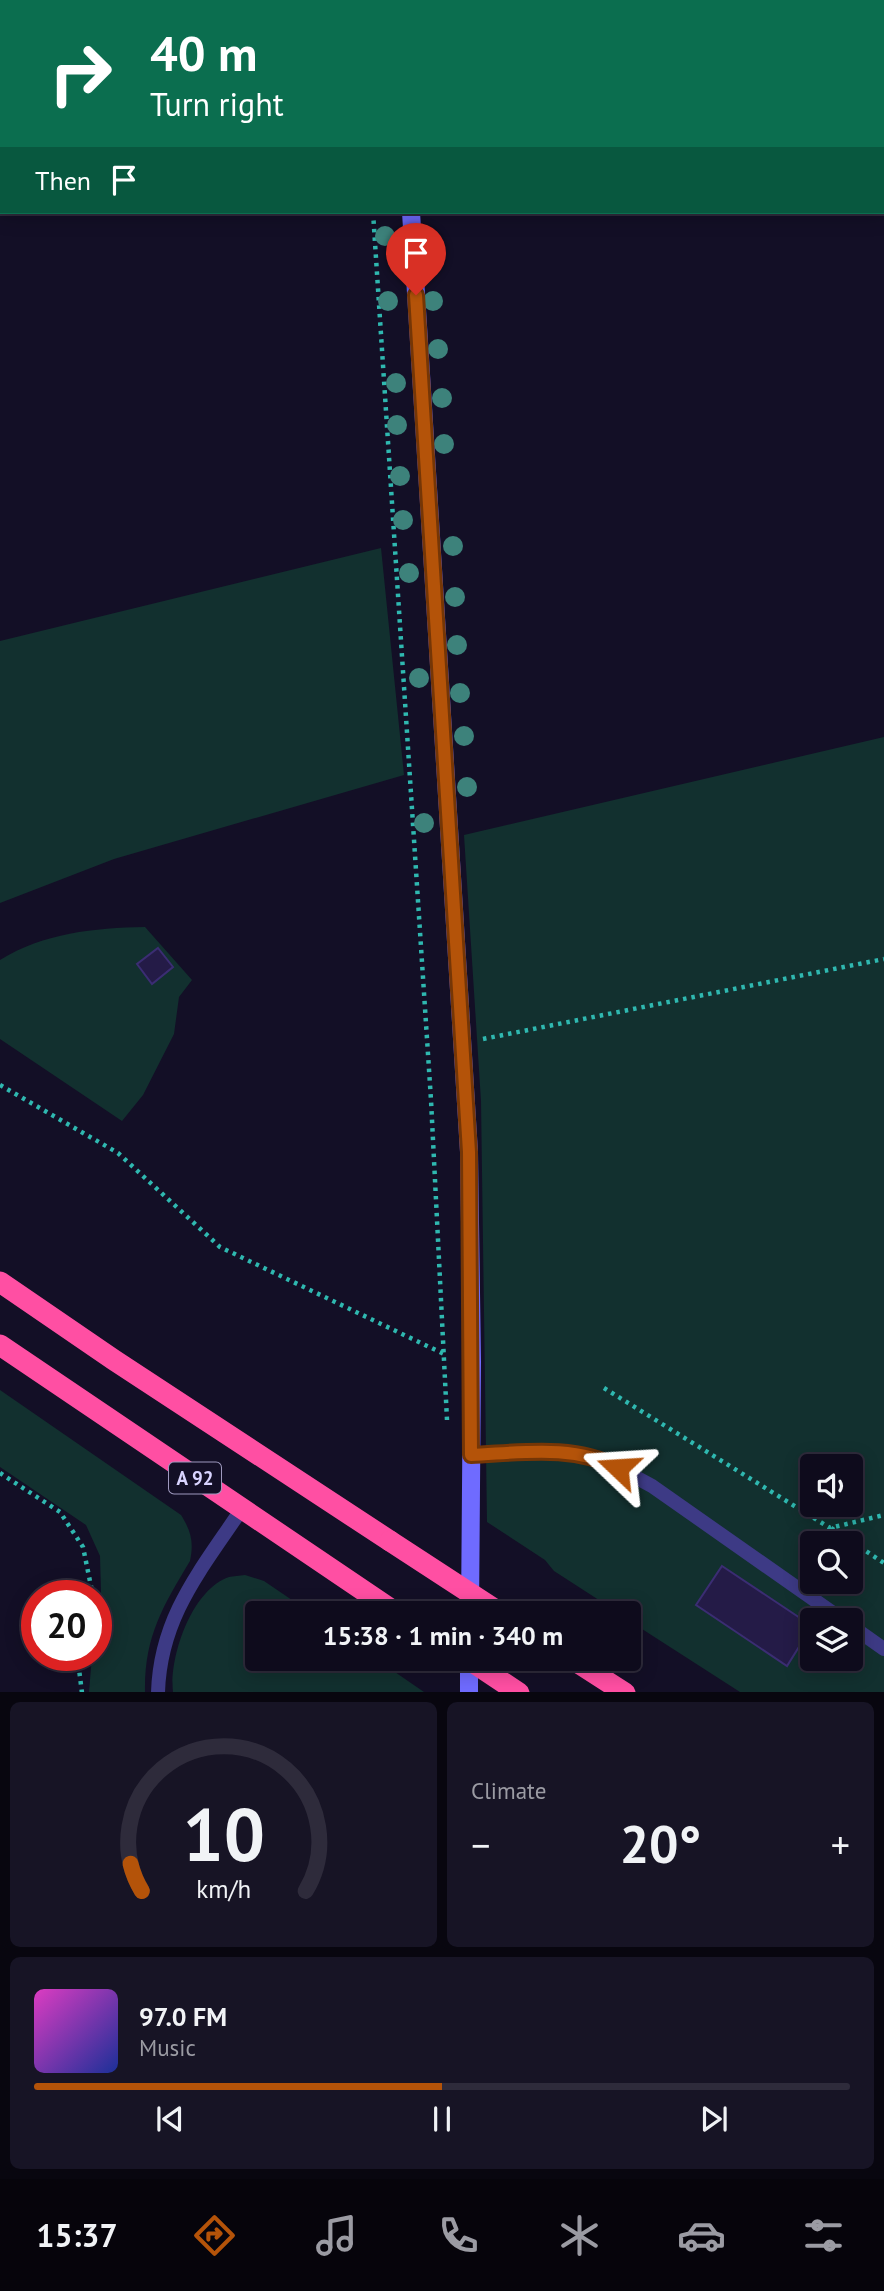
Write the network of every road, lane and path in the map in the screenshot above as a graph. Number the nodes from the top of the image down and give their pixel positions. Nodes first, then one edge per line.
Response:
1 (373, 214) edge
2 (411, 214) edge
3 (884, 959) edge
4 (463, 1044) junction
5 (0, 1085) edge
6 (0, 1282) edge
7 (0, 1345) edge
8 (444, 1354) junction
9 (472, 1362) junction
10 (604, 1388) dead end
11 (448, 1430) dead end
12 (471, 1455) junction
13 (0, 1473) edge
14 (241, 1510) junction
15 (884, 1515) edge
16 (830, 1528) junction
17 (884, 1563) edge
18 (90, 1580) edge
19 (379, 1601) edge
20 (470, 1601) edge
21 (482, 1601) edge
22 (827, 1608) edge
23 (863, 1634) edge
24 (884, 1649) edge
25 (79, 1671) edge
26 (469, 1671) edge
27 (487, 1671) edge
28 (591, 1671) edge
29 (82, 1692) edge
30 (158, 1692) edge
31 (469, 1692) edge
32 (519, 1692) edge
33 (625, 1692) edge

1 - 8 path
2 - 4 main road
3 - 4 path
4 - 9 main road
5 - 8 path
6 - 21 highway, A 92, bridge
7 - 14 highway, A 92
8 - 9 path
8 - 11 path
9 - 12 main road
10 - 16 path
12 - 20 main road
12 - 22 lane
13 - 18 path
14 - 19 highway, A 92
14 - 30 lane
15 - 16 path
16 - 17 path
23 - 24 lane
25 - 29 path
26 - 31 main road
27 - 32 highway, bridge
28 - 33 highway

